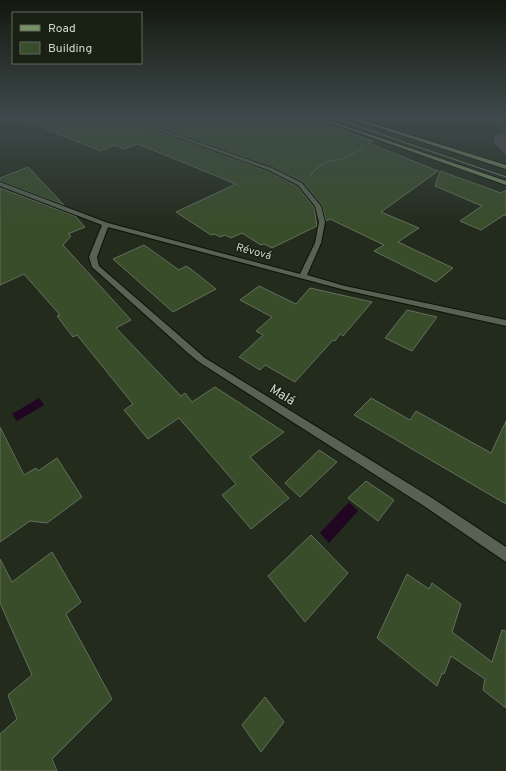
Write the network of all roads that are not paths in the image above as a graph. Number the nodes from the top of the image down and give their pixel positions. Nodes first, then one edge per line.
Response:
1 (231, 155) edge
2 (425, 155) edge
3 (468, 155) edge
4 (506, 167) edge
5 (506, 183) edge
6 (0, 184) edge
7 (106, 224) junction
8 (303, 276) junction
9 (506, 323) edge
10 (506, 555) edge

1 - 8 street
2 - 5 main road
3 - 4 main road
6 - 7 street, Révová
7 - 8 street, Révová
7 - 10 street, Malá
8 - 9 street, Révová

